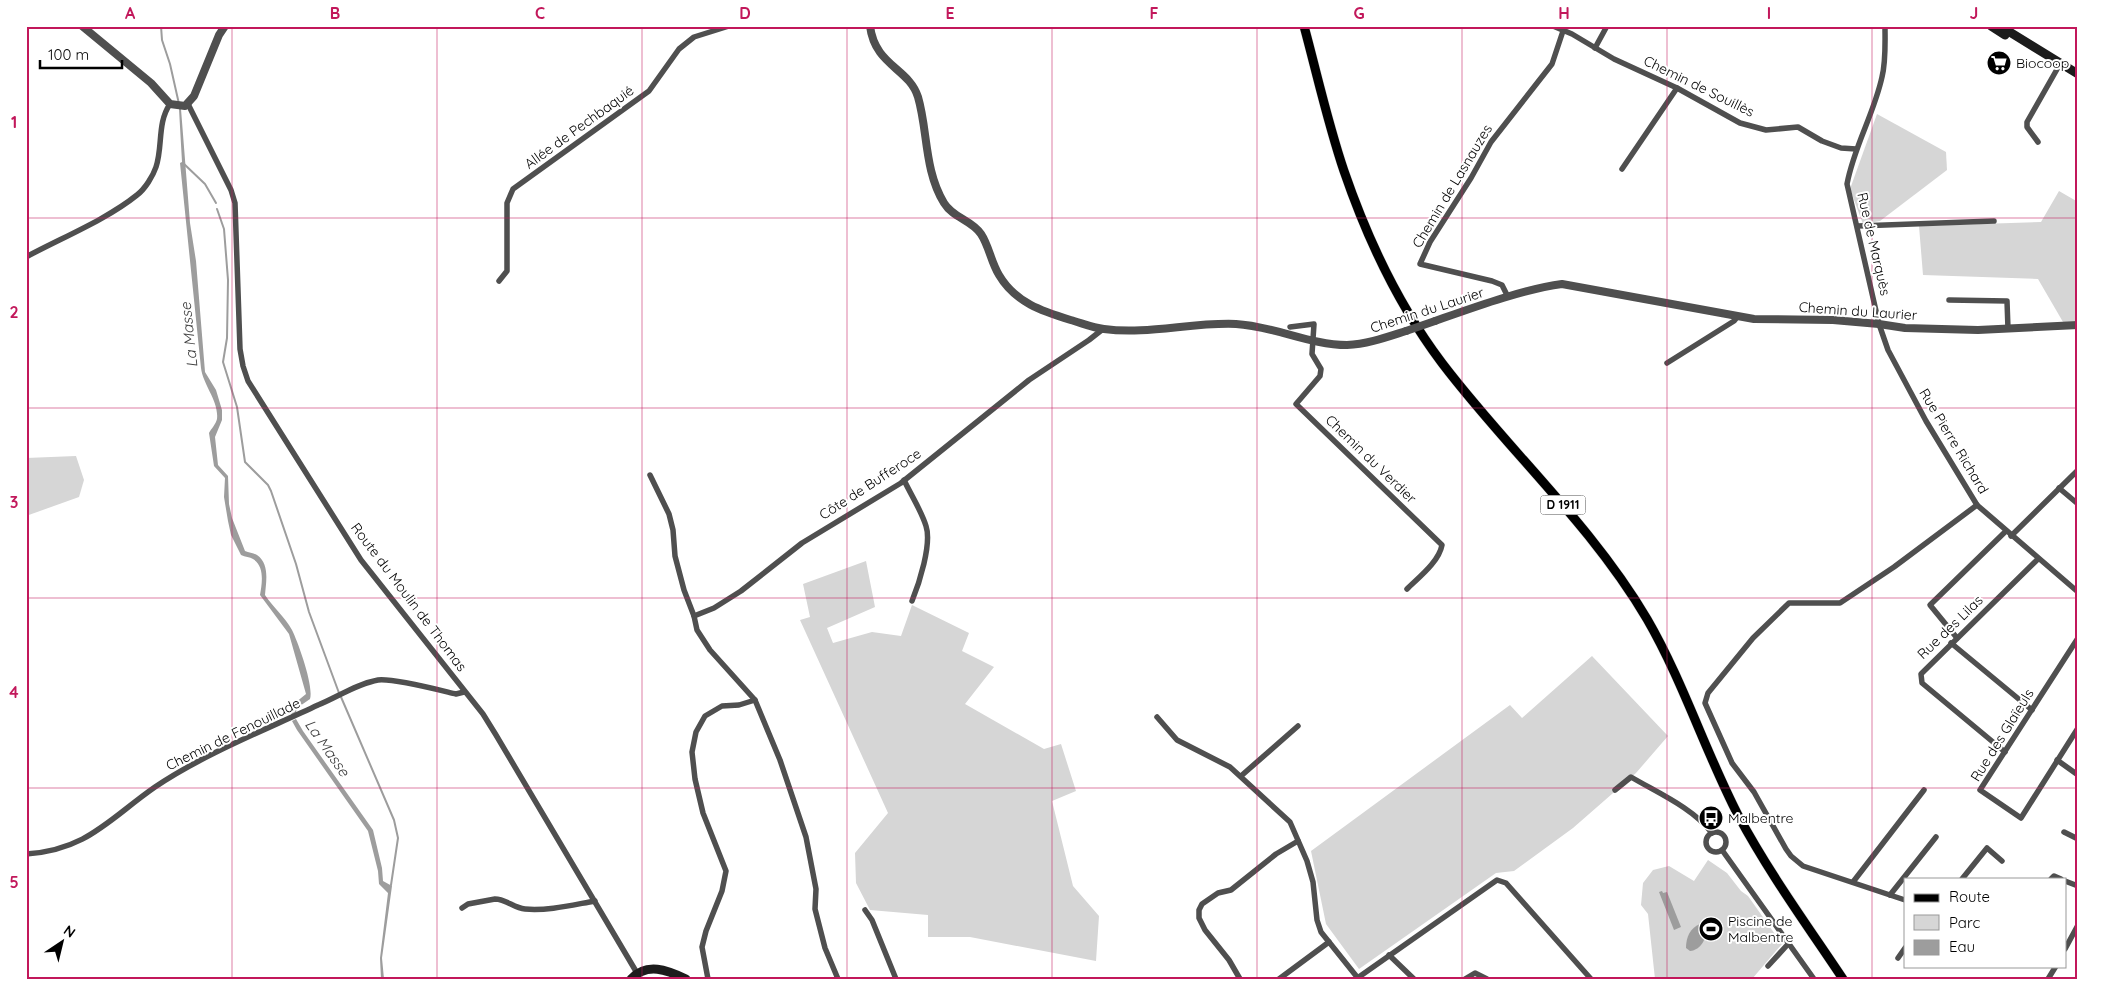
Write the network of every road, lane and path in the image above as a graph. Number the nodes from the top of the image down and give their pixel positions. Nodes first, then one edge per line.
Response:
1 (82, 26) edge
2 (225, 26) edge
3 (729, 26) edge
4 (870, 26) edge
5 (1304, 26) edge
6 (1553, 26) edge
7 (1607, 26) edge
8 (1886, 26) edge
9 (1991, 26) edge
10 (2000, 26) edge
11 (1563, 32) junction
12 (1594, 48) junction
13 (2048, 57) junction
14 (2060, 64) junction
15 (2078, 74) edge
16 (1677, 88) junction
17 (179, 105) junction
18 (2038, 142) dead end
19 (1856, 149) junction
20 (1622, 169) dead end
21 (1994, 221) dead end
22 (1858, 226) junction
23 (26, 257) edge
24 (499, 282) dead end
25 (1508, 298) junction
26 (1949, 300) dead end
27 (1738, 316) junction
28 (1879, 324) junction
29 (2078, 326) edge
30 (1290, 327) dead end
31 (1103, 329) junction
32 (2008, 329) junction
33 (1313, 340) junction
34 (1667, 363) dead end
35 (2078, 470) edge
36 (650, 475) dead end
37 (904, 480) junction
38 (2059, 488) junction
39 (2078, 504) edge
40 (1977, 505) junction
41 (2006, 531) junction
42 (2011, 536) junction
43 (2038, 559) junction
44 (1407, 589) dead end
45 (2078, 592) edge
46 (912, 601) dead end
47 (694, 616) junction
48 (1957, 638) junction
49 (2078, 638) edge
50 (1951, 643) junction
51 (464, 692) junction
52 (755, 700) junction
53 (2032, 710) junction
54 (1157, 717) dead end
55 (1298, 726) dead end
56 (2078, 728) edge
57 (2005, 752) junction
58 (2057, 760) junction
59 (2078, 775) edge
60 (1241, 776) junction
61 (1615, 790) dead end
62 (1924, 790) dead end
63 (2064, 832) dead end
64 (1712, 833) junction
65 (1936, 837) dead end
66 (2078, 839) edge
67 (1298, 841) junction
68 (1722, 850) junction
69 (26, 854) edge
70 (2002, 861) dead end
71 (1963, 878) edge
72 (2066, 881) edge
73 (1853, 882) junction
74 (2078, 886) edge
75 (1890, 895) junction
76 (1904, 900) edge
77 (595, 901) junction
78 (462, 908) dead end
79 (865, 910) dead end
80 (2078, 925) edge
81 (1329, 942) junction
82 (1789, 943) junction
83 (2066, 947) edge
84 (1904, 949) edge
85 (1389, 955) junction
86 (1898, 958) dead end
87 (1768, 966) dead end
88 (2055, 968) edge
89 (634, 976) edge
90 (1356, 978) edge
91 (686, 979) edge
92 (708, 979) edge
93 (838, 979) edge
94 (896, 979) edge
95 (1240, 979) edge
96 (1279, 979) edge
97 (1414, 979) edge
98 (1465, 979) edge
99 (1487, 979) edge
100 (1591, 979) edge
101 (1814, 979) edge
102 (1843, 979) edge
103 (2048, 979) edge

1 - 17 street
2 - 17 street
3 - 24 street, Allée de Pechbaquié
4 - 31 street, Chemin du Laurier
5 - 102 main road, D 1911
6 - 11 street
7 - 12 street
8 - 19 street, Rue de Marquès
9 - 13 main road
10 - 13 main road
11 - 12 street, Chemin de Souillès
11 - 25 street, Chemin de Lasnauzes
12 - 16 street, Chemin de Souillès
13 - 14 main road
14 - 15 main road
14 - 18 street
16 - 19 street, Chemin de Souillès
16 - 20 street
17 - 23 street
17 - 51 street, Route du Moulin de Thomas
19 - 22 street, Rue de Marquès
21 - 22 street
22 - 28 street, Rue de Marquès
25 - 27 street, Chemin du Laurier
25 - 33 street, Chemin du Laurier, bridge
26 - 32 street
27 - 28 street, Chemin du Laurier
27 - 34 street
28 - 32 street, Chemin du Laurier
28 - 40 street, Rue Pierre Richard
29 - 32 street, Chemin du Laurier
30 - 33 street
31 - 33 street, Chemin du Laurier
31 - 37 street, Côte de Bufferoce
33 - 44 street, Chemin du Verdier
35 - 38 street
36 - 47 street
37 - 46 street
37 - 47 street, Côte de Bufferoce
38 - 39 street
38 - 42 street
40 - 41 street, Rue Pierre Richard
40 - 73 street
41 - 42 street, Rue Pierre Richard
41 - 48 street
42 - 43 street, Rue Pierre Richard
43 - 45 street, Rue Pierre Richard
43 - 48 street, Rue des Lilas
47 - 52 street
48 - 50 street, Rue des Lilas
49 - 53 street, Rue des Glaïeuls
50 - 53 street
50 - 57 street, Rue des Lilas
51 - 69 street, Chemin de Fenouillade
51 - 77 street, Route du Moulin de Thomas
52 - 92 street
52 - 93 street
53 - 57 street, Rue des Glaïeuls
54 - 60 street
55 - 60 street
56 - 58 street, Rue des Glaïeuls
57 - 58 street, Rue des Glaïeuls
58 - 59 street
60 - 67 street
61 - 64 street
62 - 73 street
63 - 66 street
64 - 68 street
64 - 68 street
65 - 75 street
67 - 81 street
67 - 95 street
68 - 82 street
70 - 71 street
72 - 74 street
73 - 75 street
75 - 76 street
77 - 78 street
77 - 89 street, Route du Moulin de Thomas
79 - 94 street
80 - 83 street
81 - 90 street
81 - 96 street
82 - 87 street
82 - 101 street
84 - 86 street
85 - 90 street
85 - 97 street
85 - 100 street
88 - 103 street
89 - 91 main road
98 - 99 street

